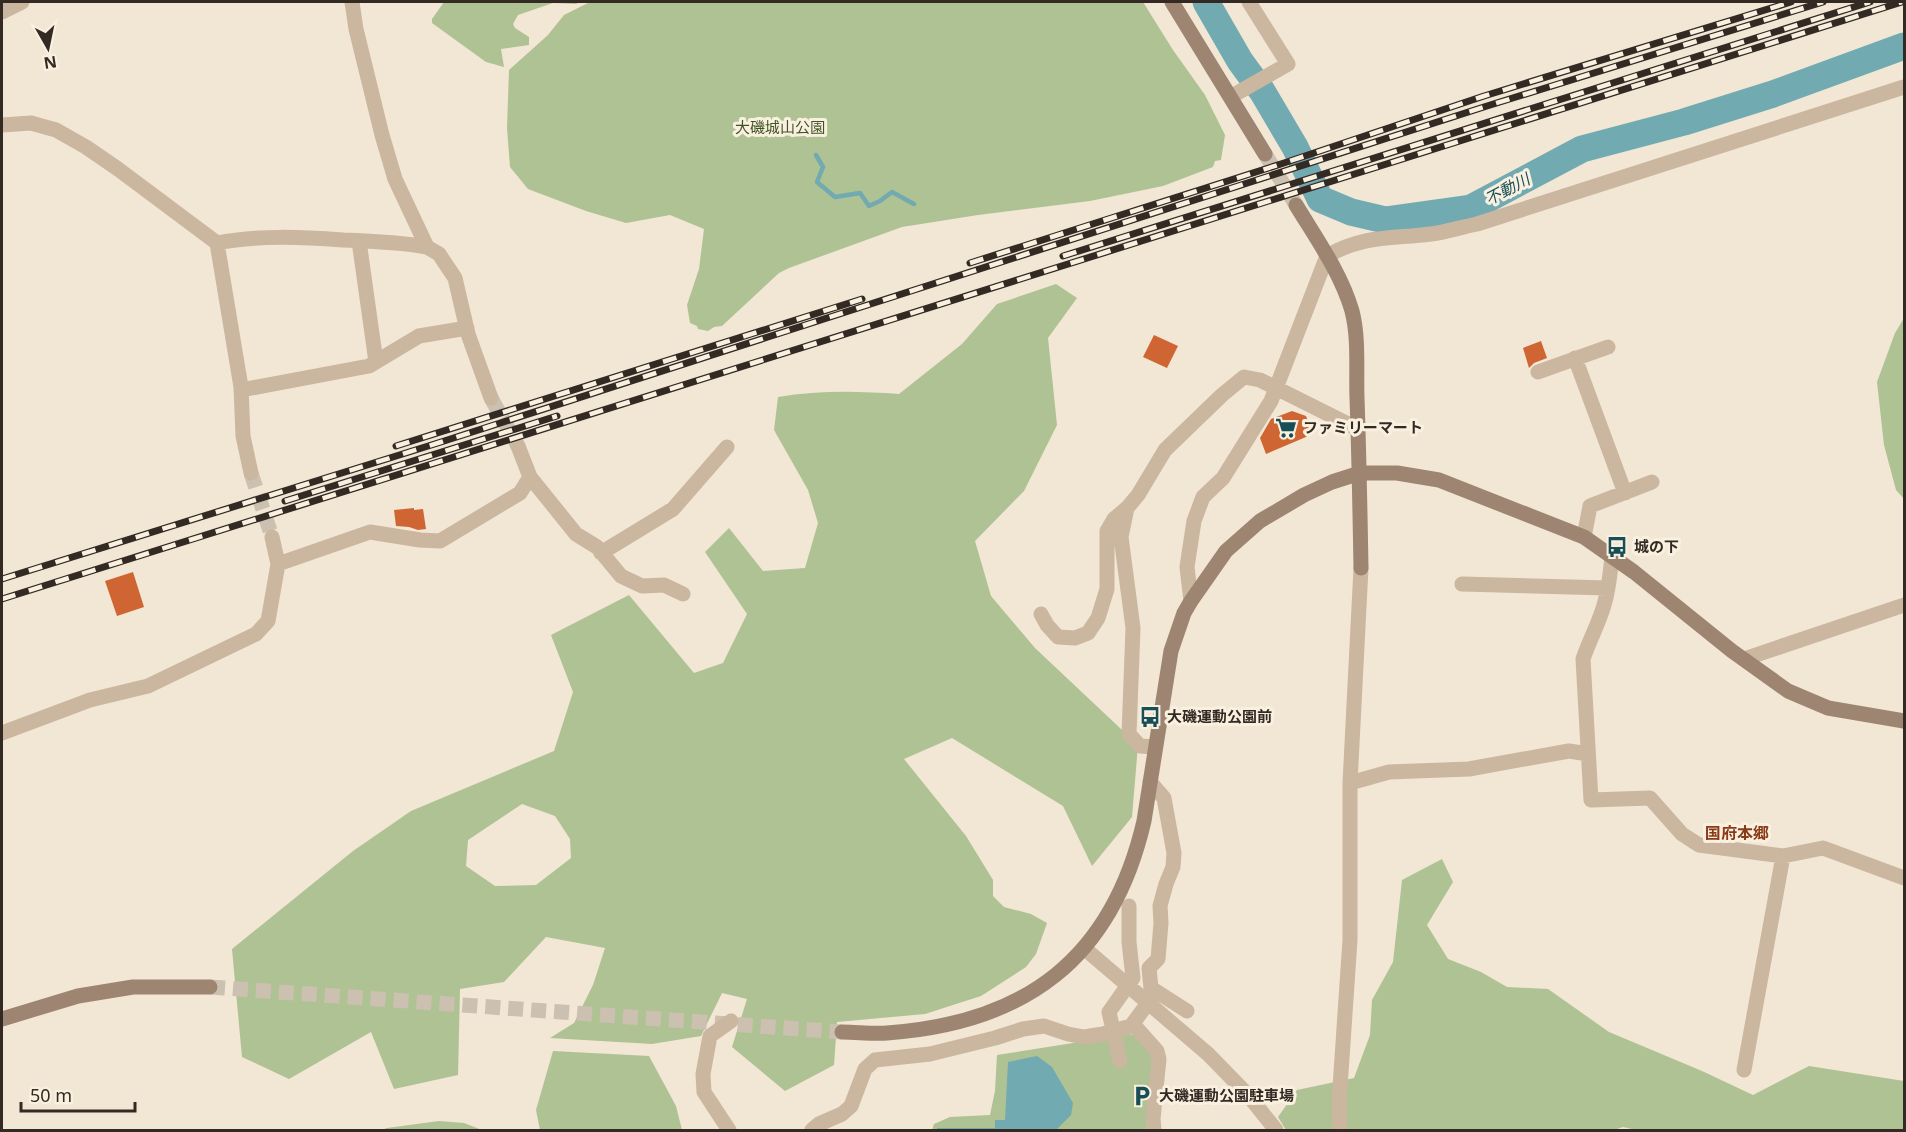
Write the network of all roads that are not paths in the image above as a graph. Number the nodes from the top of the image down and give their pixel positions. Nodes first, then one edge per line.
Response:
1 (22, 2) edge
2 (352, 2) edge
3 (1172, 2) edge
4 (1249, 2) edge
5 (2, 12) edge
6 (1905, 87) edge
7 (1235, 94) junction
8 (2, 125) edge
9 (1265, 154) tunnel mouth
10 (1296, 205) tunnel mouth
11 (359, 241) junction
12 (218, 243) junction
13 (427, 247) junction
14 (1327, 256) junction
15 (467, 328) junction
16 (1608, 347) dead end
17 (1575, 358) junction
18 (376, 362) junction
19 (1538, 372) dead end
20 (1276, 388) junction
21 (241, 390) junction
22 (491, 398) tunnel mouth
23 (1358, 429) junction
24 (518, 446) tunnel mouth
25 (727, 447) dead end
26 (1360, 473) junction
27 (530, 477) junction
28 (248, 478) tunnel mouth
29 (1652, 482) dead end
30 (1624, 493) junction
31 (1127, 508) junction
32 (272, 537) tunnel mouth
33 (1584, 537) junction
34 (601, 553) junction
35 (1612, 557) junction
36 (278, 564) junction
37 (1462, 584) dead end
38 (1608, 588) junction
39 (683, 594) dead end
40 (1191, 601) junction
41 (1905, 605) edge
42 (1041, 614) dead end
43 (1744, 659) junction
44 (1905, 721) edge
45 (2, 733) edge
46 (1155, 747) junction
47 (1588, 754) junction
48 (1150, 782) junction
49 (1350, 783) junction
50 (1783, 856) junction
51 (1905, 878) edge
52 (1130, 906) dead end
53 (1084, 948) junction
54 (1128, 986) junction
55 (210, 987) tunnel mouth
56 (1148, 1003) junction
57 (1187, 1011) dead end
58 (2, 1019) edge
59 (731, 1021) dead end
60 (1133, 1024) junction
61 (1113, 1030) junction
62 (842, 1032) tunnel mouth
63 (1120, 1060) dead end
64 (1744, 1070) dead end
65 (729, 1131) edge
66 (812, 1131) edge
67 (1154, 1131) edge
68 (1276, 1131) edge
69 (1340, 1131) edge

1 - 5 street
2 - 13 street
3 - 7 street
4 - 7 street
6 - 14 street
7 - 9 street
8 - 12 street
10 - 14 street
11 - 12 street
11 - 13 street
11 - 18 street
12 - 21 street
13 - 15 street
14 - 20 street
14 - 23 street
15 - 18 street
15 - 22 street
16 - 17 street
17 - 19 street
17 - 30 street
18 - 21 street
20 - 23 street
20 - 31 street
20 - 40 street
21 - 28 street
23 - 26 street
24 - 27 street
25 - 34 street
26 - 33 street
26 - 40 street
26 - 49 street
27 - 34 street
27 - 36 street
29 - 30 street
30 - 33 street
31 - 42 street
31 - 46 street
32 - 36 street
33 - 35 street
34 - 39 street
35 - 38 street
35 - 43 street
36 - 45 street
37 - 38 street
38 - 47 street
40 - 46 street
41 - 43 street
43 - 44 street
46 - 48 street
47 - 49 street
47 - 50 street
48 - 53 street
48 - 57 street
49 - 69 street
50 - 51 street
50 - 64 street
52 - 54 street
53 - 54 street
53 - 62 street
54 - 56 street
54 - 61 street
55 - 58 street
56 - 60 street
56 - 68 street
59 - 65 street
60 - 61 street
60 - 67 street
61 - 63 street
61 - 66 street

